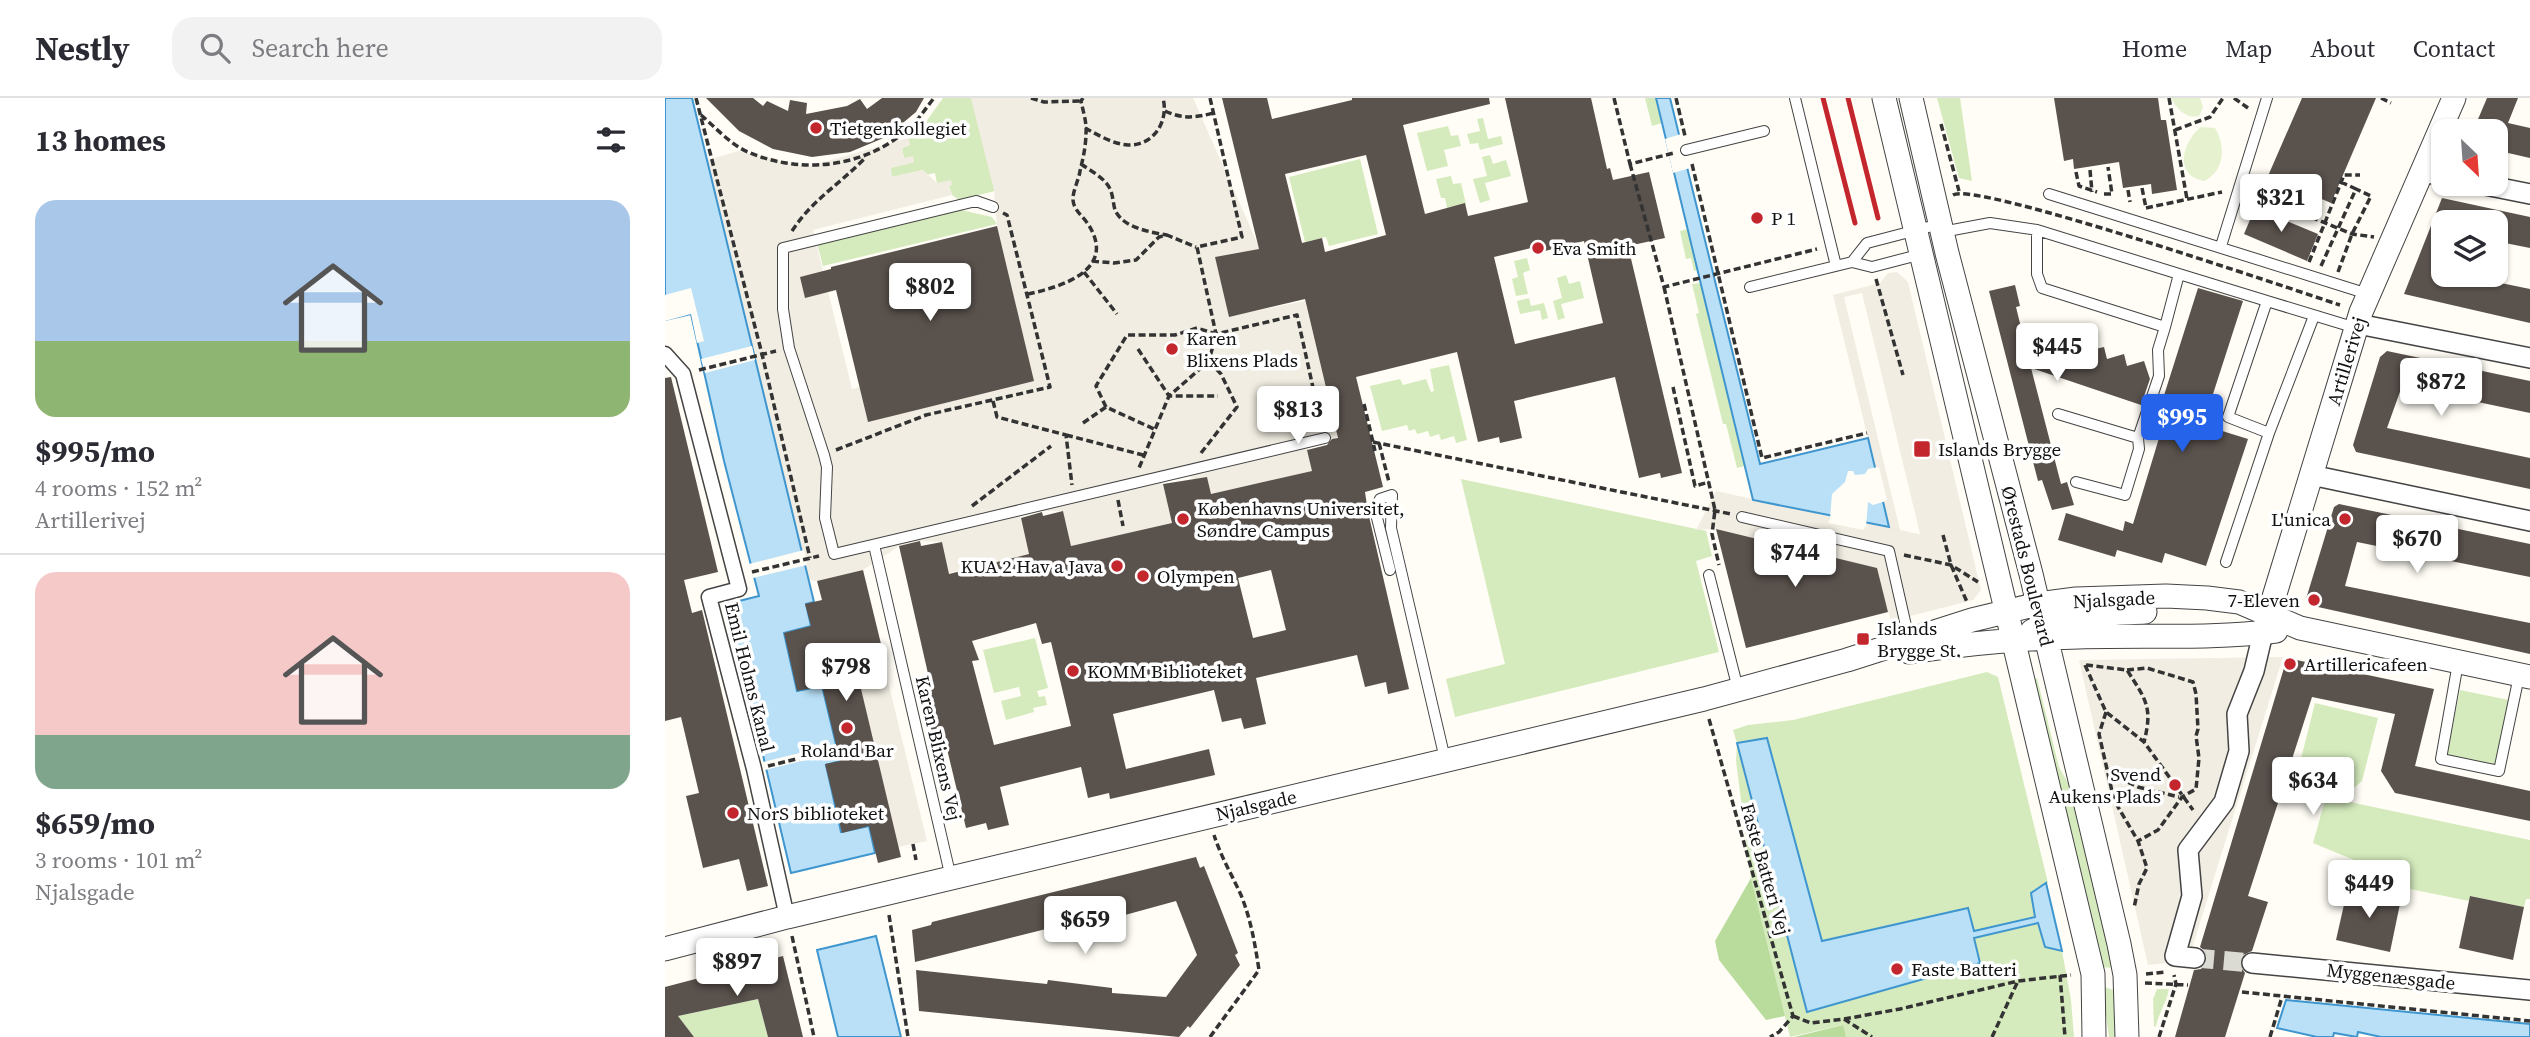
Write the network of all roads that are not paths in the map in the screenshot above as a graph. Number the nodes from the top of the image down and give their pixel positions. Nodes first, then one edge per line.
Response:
1 (1795, 98) edge
2 (1884, 98) edge
3 (1911, 98) edge
4 (2267, 98) edge
5 (2453, 98) edge
6 (2447, 119) edge
7 (1764, 131) dead end
8 (1687, 150) road end
9 (2431, 176) edge
10 (2508, 190) edge
11 (2049, 194) dead end
12 (2530, 194) edge
13 (993, 207) road end
14 (1915, 230) junction
15 (2037, 230) junction
16 (1943, 236) junction
17 (2221, 246) junction
18 (1921, 254) junction
19 (1852, 262) junction
20 (1836, 266) junction
21 (2179, 274) junction
22 (1750, 287) dead end
23 (2369, 294) junction
24 (2267, 301) junction
25 (2314, 316) junction
26 (2357, 326) junction
27 (2165, 327) junction
28 (665, 354) edge
29 (2530, 358) edge
30 (2058, 414) dead end
31 (2269, 433) junction
32 (1325, 438) road end
33 (2138, 438) junction
34 (2311, 475) junction
35 (2076, 482) dead end
36 (1742, 517) dead end
37 (2530, 521) edge
38 (874, 545) junction
39 (2226, 562) dead end
40 (1390, 570) dead end
41 (1709, 575) dead end
42 (2006, 613) junction
43 (2043, 623) junction
44 (2265, 623) junction
45 (1909, 640) junction
46 (2018, 646) junction
47 (1847, 660) junction
48 (2458, 662) junction
49 (2524, 676) edge
50 (1738, 689) junction
51 (1445, 760) junction
52 (951, 878) junction
53 (787, 917) junction
54 (665, 948) edge
55 (2195, 958) tunnel mouth
56 (2252, 963) tunnel mouth
57 (2530, 990) edge
58 (2094, 1037) edge
59 (2127, 1037) edge

1 - 20 lane
2 - 14 street, Ørestads Boulevard
3 - 16 street, Ørestads Boulevard
4 - 17 lane
5 - 6 street, Artillerivej
7 - 8 lane
9 - 23 street, Artillerivej
10 - 12 street
11 - 17 lane
13 - 38 lane
14 - 16 lane
14 - 18 street, Ørestads Boulevard
14 - 19 lane
15 - 16 lane
15 - 21 lane
15 - 27 lane
16 - 18 lane
16 - 43 street, Ørestads Boulevard
17 - 23 lane
18 - 19 lane
18 - 42 street, Ørestads Boulevard
19 - 20 lane
20 - 22 lane
21 - 24 lane
21 - 27 lane
23 - 26 street, Artillerivej
24 - 25 lane
24 - 31 lane
25 - 26 lane
25 - 31 lane
26 - 29 street
26 - 34 street, Artillerivej
27 - 33 lane
28 - 53 street, Emil Holms Kanal
30 - 33 lane
31 - 39 lane
32 - 38 lane
33 - 35 lane
34 - 37 street
34 - 44 street, Artillerivej
36 - 45 lane
38 - 52 lane, Karen Blixens Vej
40 - 51 lane
41 - 50 lane
42 - 43 street, Njalsgade
42 - 45 street, Njalsgade
42 - 46 street, Ørestads Boulevard
43 - 44 street, Njalsgade
43 - 44 street, Njalsgade
43 - 46 street, Njalsgade
43 - 59 street, Ørestads Boulevard
44 - 48 street, Njalsgade
44 - 55 street
45 - 47 street, Njalsgade
46 - 47 street, Njalsgade
46 - 58 street, Ørestads Boulevard
47 - 50 street, Njalsgade
48 - 49 street, Njalsgade
48 - 49 lane
50 - 51 street, Njalsgade
51 - 52 street, Njalsgade
52 - 53 street, Njalsgade
53 - 54 street, Njalsgade
56 - 57 street, Myggenæsgade

